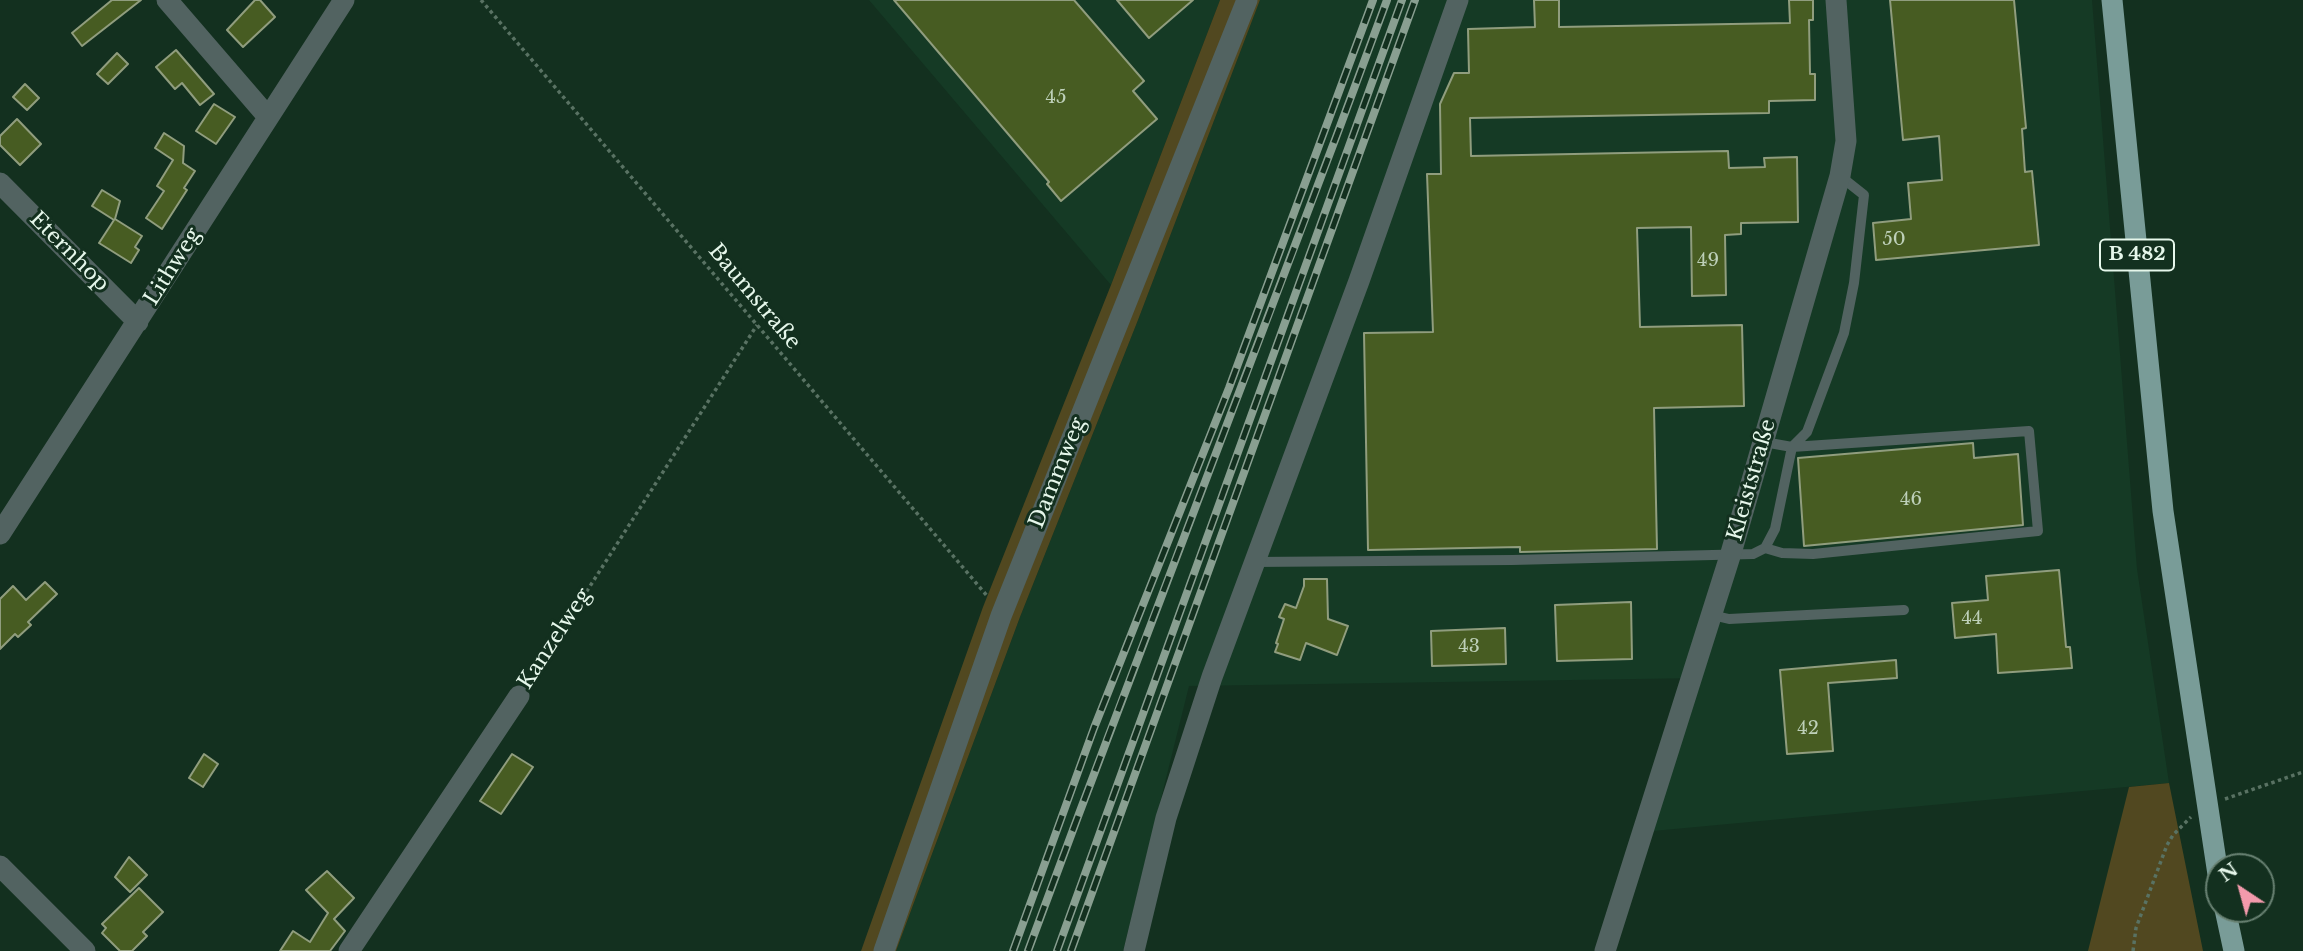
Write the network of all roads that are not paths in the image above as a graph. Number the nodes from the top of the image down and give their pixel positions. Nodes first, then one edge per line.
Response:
1 (167, 0) edge
2 (344, 0) edge
3 (1247, 0) edge
4 (1458, 0) edge
5 (1836, 0) edge
6 (2112, 0) edge
7 (268, 117) junction
8 (1840, 176) junction
9 (0, 183) edge
10 (138, 322) junction
11 (1764, 442) junction
12 (1792, 446) junction
13 (0, 534) edge
14 (1765, 548) junction
15 (1731, 553) junction
16 (1253, 562) junction
17 (1904, 610) dead end
18 (1712, 615) junction
19 (519, 696) road end
20 (2215, 853) edge
21 (0, 866) edge
22 (2228, 923) edge
23 (85, 951) edge
24 (349, 951) edge
25 (884, 951) edge
26 (1134, 951) edge
27 (1605, 951) edge
28 (2234, 951) edge

1 - 7 street
2 - 7 street, Lithweg
3 - 25 street, Dammweg
4 - 16 street
5 - 8 street, Kleiststraße
6 - 20 main road, B 482
7 - 10 street, Lithweg
8 - 11 street, Kleiststraße
8 - 12 lane
9 - 10 street, Eternhop
10 - 13 street, Lithweg
11 - 12 lane
11 - 15 street, Kleiststraße
12 - 14 lane
12 - 14 lane
14 - 15 lane
15 - 16 lane
15 - 18 street, Kleiststraße
16 - 26 street
17 - 18 lane
18 - 27 street, Kleiststraße
19 - 24 street, Kanzelweg
21 - 23 street
22 - 28 main road

